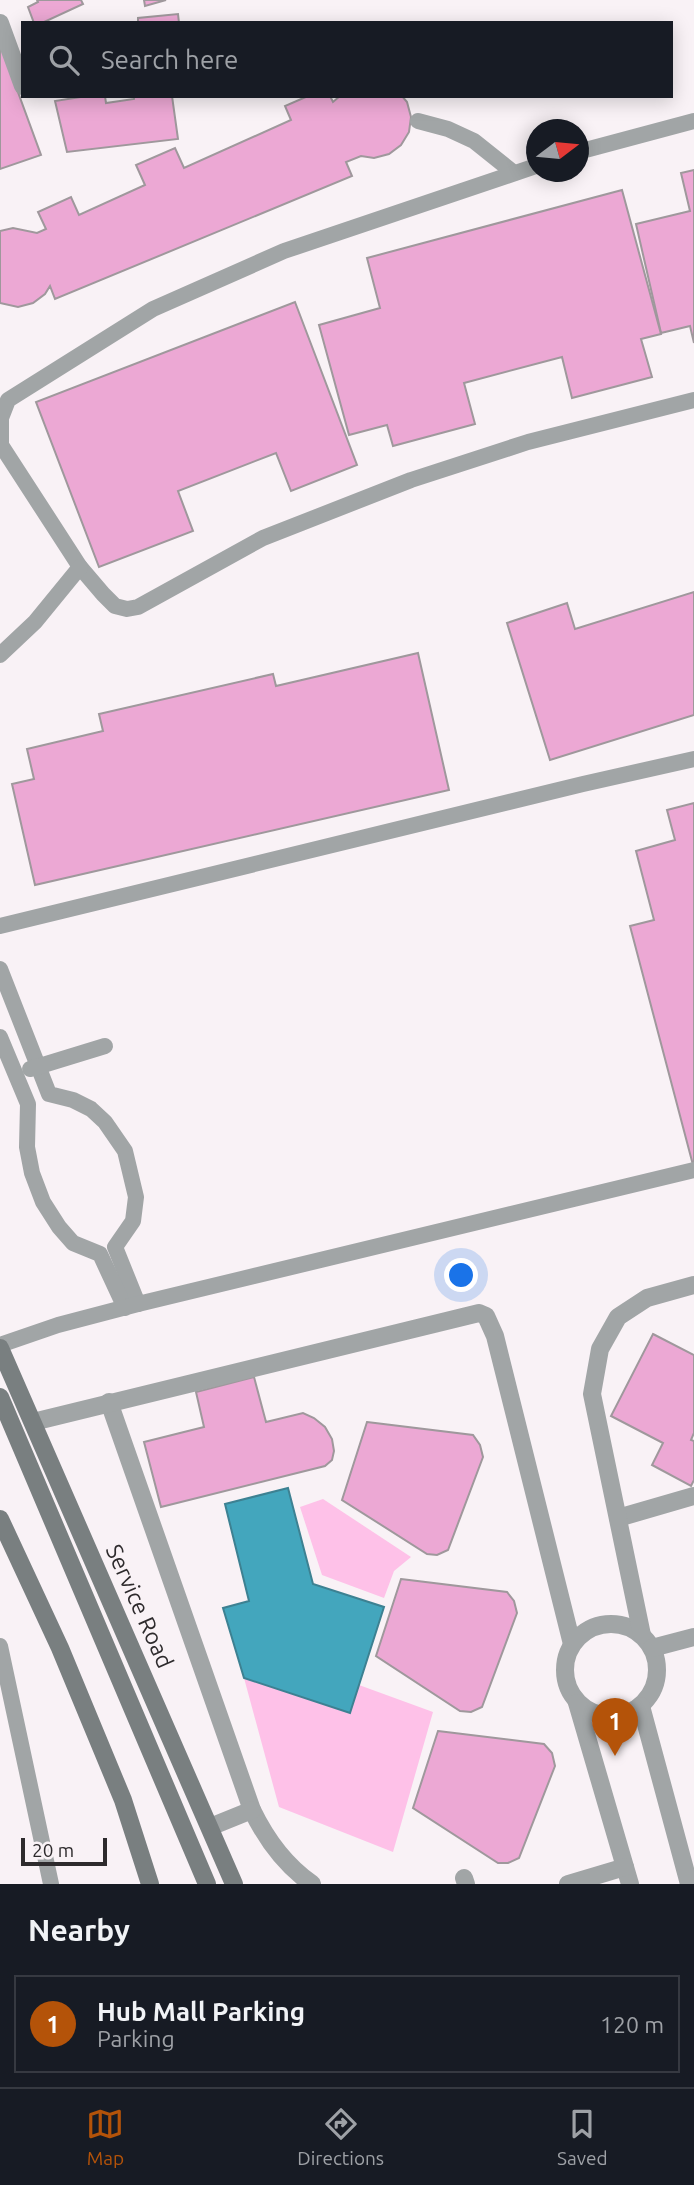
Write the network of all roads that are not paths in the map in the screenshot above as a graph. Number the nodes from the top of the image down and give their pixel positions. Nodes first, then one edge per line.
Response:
1 (10, 33) edge
2 (21, 78) edge
3 (418, 121) dead end
4 (694, 121) edge
5 (589, 149) edge
6 (526, 169) edge
7 (514, 173) junction
8 (694, 400) edge
9 (0, 418) edge
10 (80, 567) junction
11 (0, 654) edge
12 (694, 759) edge
13 (0, 926) edge
14 (0, 969) edge
15 (0, 1037) edge
16 (105, 1046) dead end
17 (38, 1067) junction
18 (15, 1074) junction
19 (49, 1094) junction
20 (28, 1104) junction
21 (694, 1170) edge
22 (115, 1247) junction
23 (100, 1254) junction
24 (694, 1285) edge
25 (132, 1306) junction
26 (0, 1347) edge
27 (0, 1397) edge
28 (109, 1402) junction
29 (33, 1422) junction
30 (694, 1496) edge
31 (618, 1518) junction
32 (0, 1519) edge
33 (694, 1637) edge
34 (647, 1641) junction
35 (572, 1644) junction
36 (0, 1646) edge
37 (577, 1703) junction
38 (641, 1706) junction
39 (252, 1810) junction
40 (210, 1827) junction
41 (627, 1876) edge
42 (51, 1884) edge
43 (150, 1884) edge
44 (207, 1884) edge
45 (234, 1884) edge
46 (312, 1884) edge
47 (568, 1884) edge
48 (690, 1884) edge

1 - 2 street
3 - 7 lane
4 - 5 lane
6 - 7 lane
7 - 9 lane
8 - 10 lane
9 - 10 lane
10 - 11 lane
12 - 13 lane
14 - 17 lane
15 - 18 lane
16 - 17 lane
17 - 18 lane
17 - 19 lane
18 - 20 lane
19 - 20 lane
19 - 22 lane
20 - 23 lane
21 - 25 lane
22 - 23 lane
22 - 25 lane
23 - 25 lane
24 - 31 street
25 - 26 lane
26 - 29 main road, Service Road
27 - 44 main road
28 - 29 street
28 - 35 street
28 - 39 street
29 - 40 main road, Service Road
30 - 31 street
31 - 34 street
32 - 43 main road
33 - 34 street
34 - 35 street
34 - 38 street
35 - 37 street
36 - 42 lane
37 - 38 street
37 - 41 street
38 - 48 street
39 - 40 street
39 - 46 street
40 - 45 main road, Service Road
41 - 47 street

